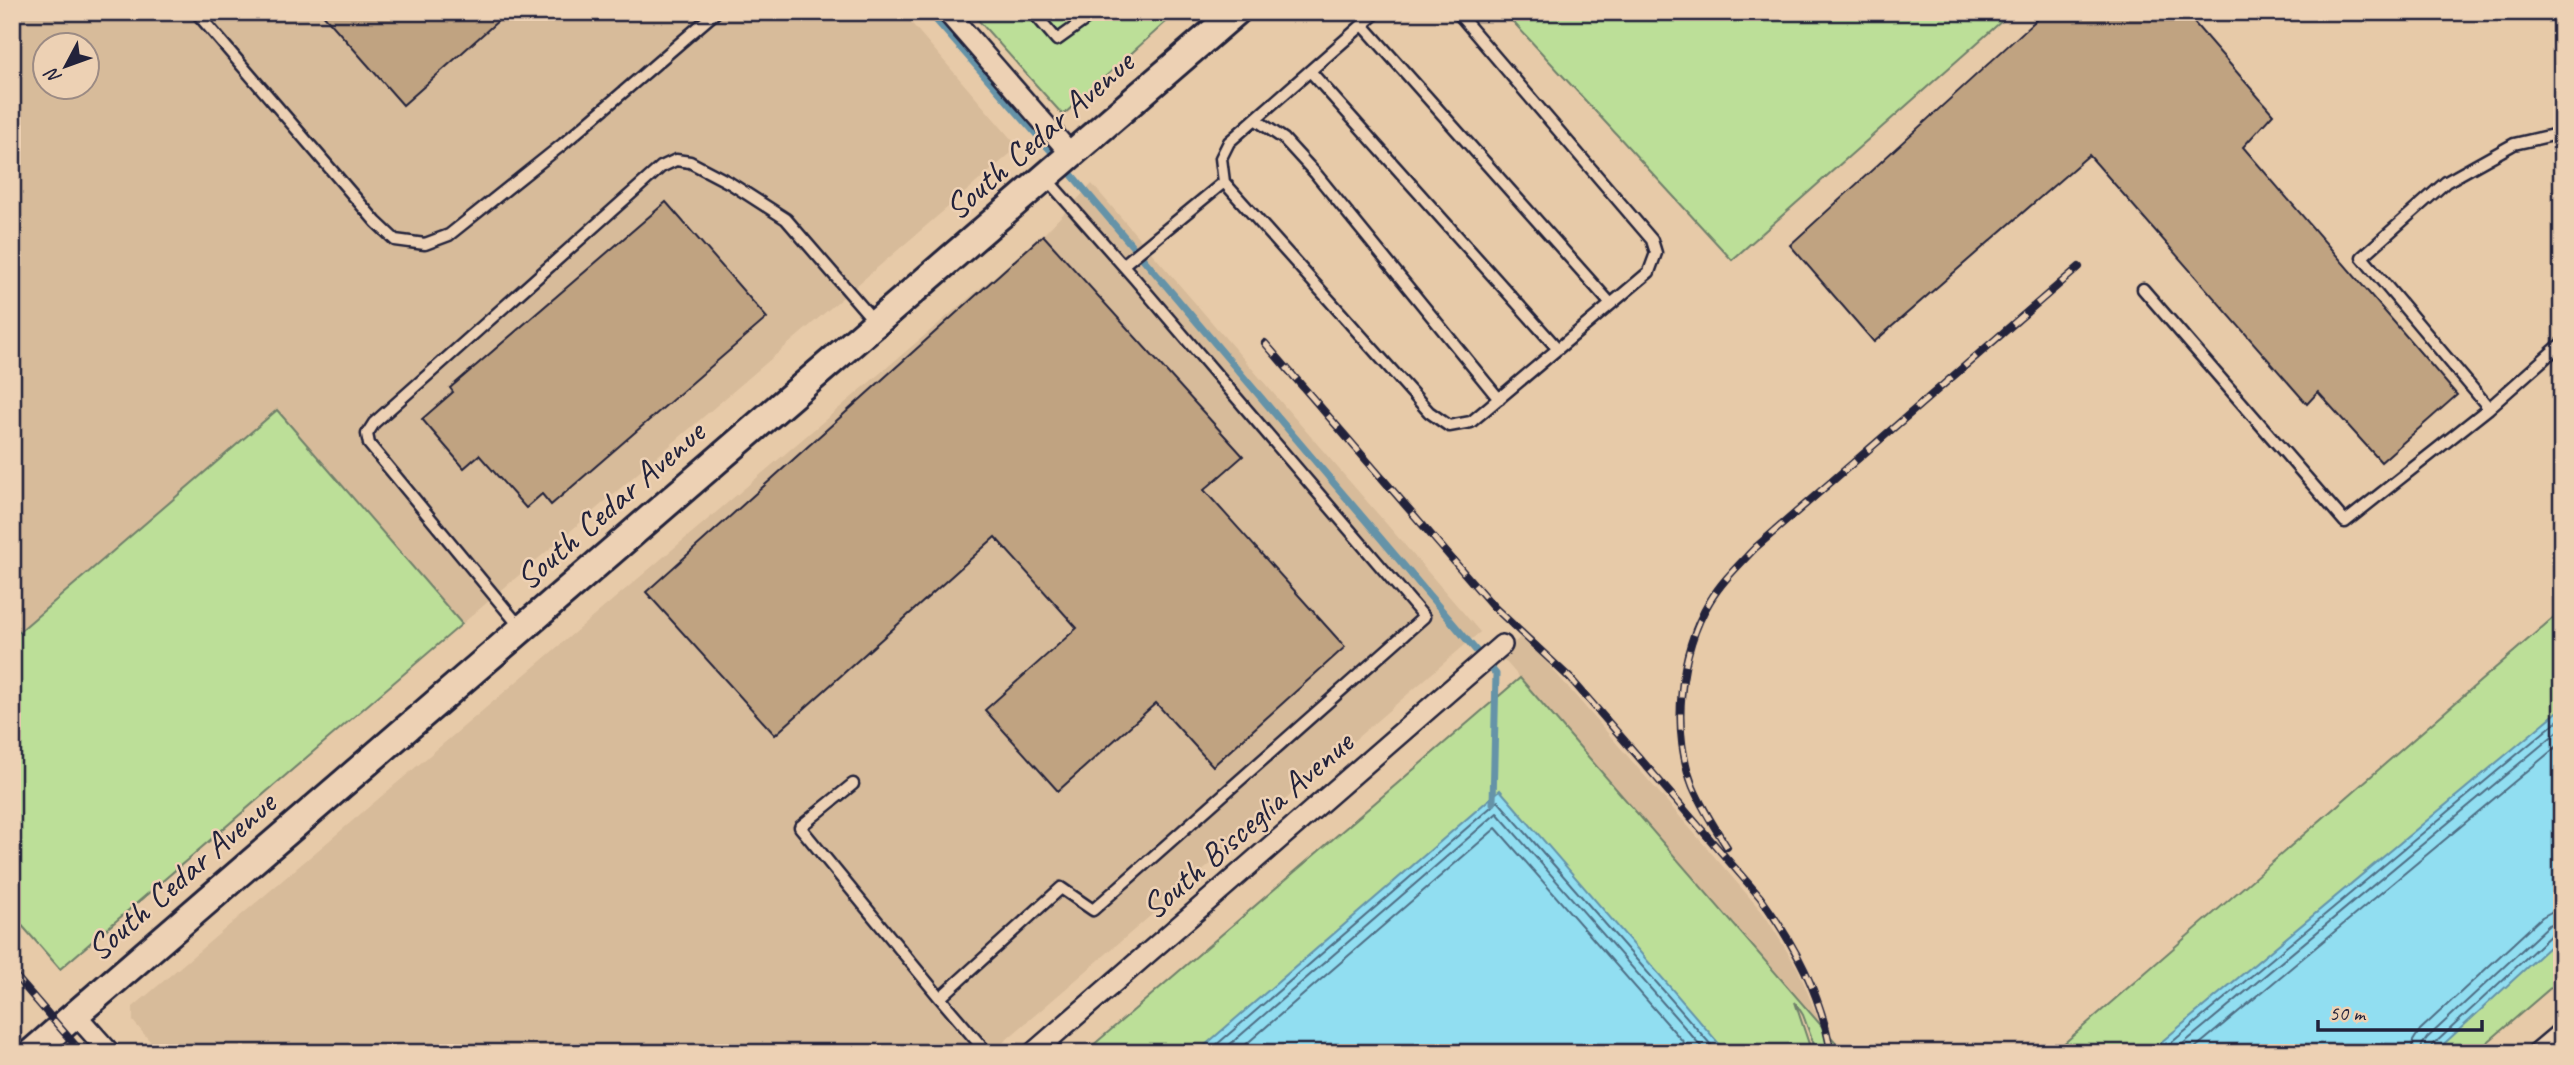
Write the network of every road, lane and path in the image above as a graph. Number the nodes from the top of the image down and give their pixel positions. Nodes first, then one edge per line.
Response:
1 (196, 12) edge
2 (716, 12) edge
3 (947, 12) edge
4 (1033, 12) edge
5 (1096, 12) edge
6 (1236, 12) edge
7 (1377, 12) edge
8 (1457, 12) edge
9 (1363, 25) junction
10 (1310, 71) junction
11 (1255, 120) junction
12 (2562, 132) edge
13 (1071, 154) junction
14 (1045, 176) junction
15 (1224, 182) junction
16 (1123, 265) junction
17 (2143, 289) dead end
18 (1611, 304) junction
19 (875, 323) junction
20 (2562, 343) edge
21 (1558, 349) junction
22 (1499, 398) junction
23 (2489, 408) junction
24 (522, 628) junction
25 (1502, 645) dead end
26 (853, 784) dead end
27 (940, 998) junction
28 (75, 1014) junction
29 (2562, 1032) edge
30 (31, 1053) edge
31 (110, 1053) edge
32 (987, 1053) edge
33 (1033, 1053) edge
34 (2537, 1053) edge

1 - 2 lane
3 - 13 street
4 - 5 lane
6 - 13 main road, South Cedar Avenue
7 - 9 lane
8 - 18 lane
9 - 10 lane
9 - 18 lane
10 - 11 lane
10 - 21 lane
11 - 15 lane
11 - 22 lane
12 - 23 lane
13 - 14 main road, South Cedar Avenue
14 - 16 lane
14 - 19 main road, South Cedar Avenue
15 - 16 lane
15 - 22 lane
16 - 27 lane
17 - 23 lane
18 - 21 lane
19 - 24 main road, South Cedar Avenue
19 - 24 lane
20 - 23 lane
21 - 22 lane
24 - 28 main road, South Cedar Avenue
25 - 33 street, South Bisceglia Avenue
26 - 27 lane
27 - 32 lane
28 - 30 main road, South Cedar Avenue
28 - 31 street
29 - 34 street

